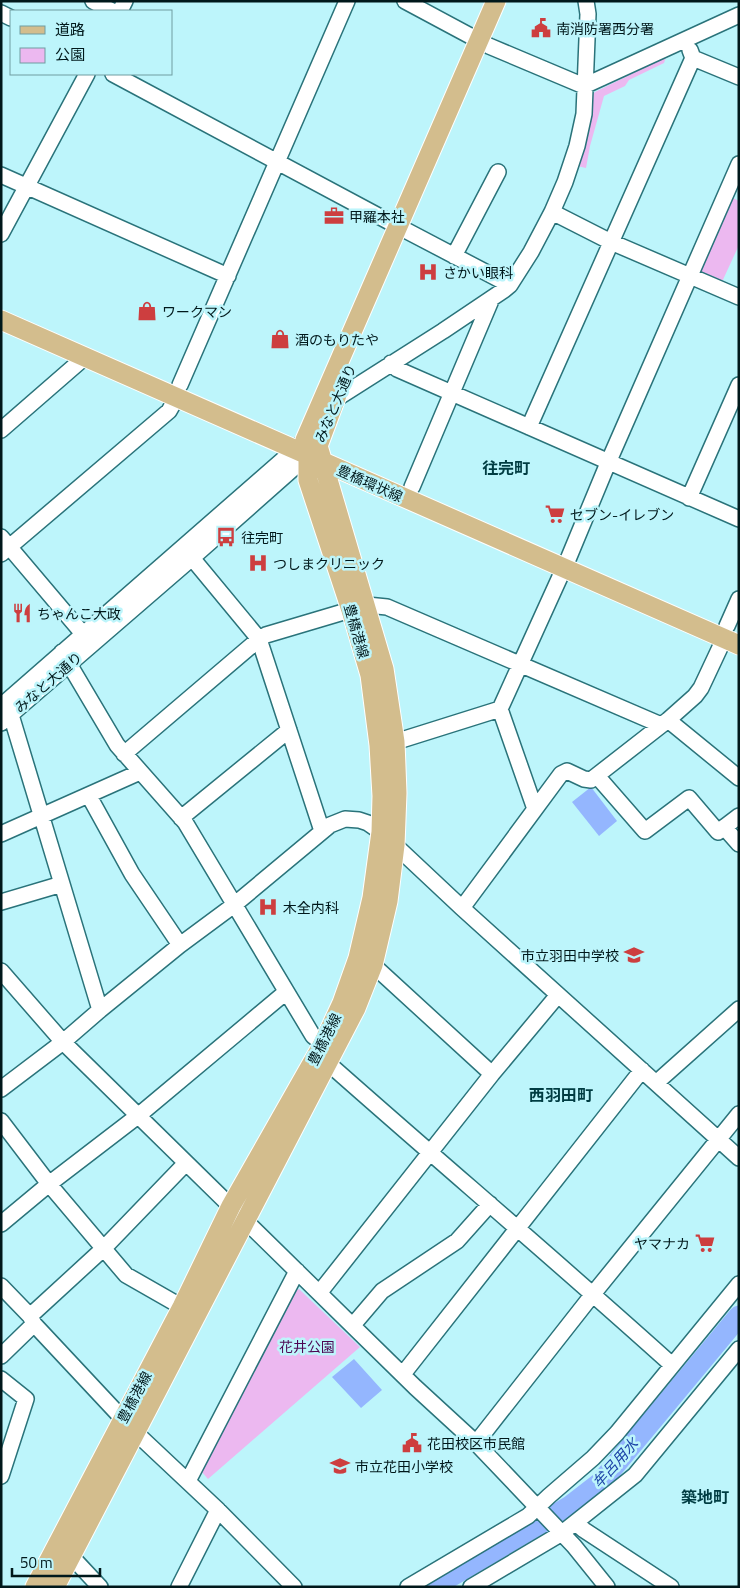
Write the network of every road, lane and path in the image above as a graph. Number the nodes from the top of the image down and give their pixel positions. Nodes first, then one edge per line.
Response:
1 (93, 1) edge
2 (346, 1) edge
3 (405, 1) edge
4 (496, 1) edge
5 (507, 1) edge
6 (586, 1) edge
7 (110, 10) edge
8 (739, 15) edge
9 (685, 39) junction
10 (484, 43) junction
11 (694, 58) junction
12 (86, 75) edge
13 (115, 75) edge
14 (739, 77) edge
15 (584, 86) junction
16 (277, 160) junction
17 (739, 164) edge
18 (498, 172) dead end
19 (1, 175) edge
20 (27, 187) junction
21 (552, 212) junction
22 (403, 229) junction
23 (1, 234) edge
24 (611, 242) junction
25 (454, 256) junction
26 (228, 276) junction
27 (690, 277) junction
28 (510, 286) junction
29 (739, 297) edge
30 (492, 298) junction
31 (1, 306) edge
32 (1, 320) edge
33 (85, 357) junction
34 (392, 363) junction
35 (739, 385) edge
36 (179, 391) junction
37 (451, 393) junction
38 (336, 398) junction
39 (529, 427) junction
40 (1, 430) edge
41 (310, 450) junction
42 (608, 463) junction
43 (412, 487) junction
44 (689, 498) junction
45 (739, 520) edge
46 (4, 546) edge
47 (192, 558) junction
48 (567, 562) junction
49 (739, 599) edge
50 (359, 607) junction
51 (732, 635) edge
52 (259, 639) junction
53 (88, 640) junction
54 (66, 658) junction
55 (521, 665) junction
56 (500, 709) junction
57 (4, 714) edge
58 (664, 722) junction
59 (289, 730) junction
60 (395, 742) junction
61 (124, 754) junction
62 (140, 772) junction
63 (597, 776) junction
64 (739, 778) edge
65 (89, 796) junction
66 (535, 809) junction
67 (739, 816) edge
68 (41, 817) junction
69 (181, 818) junction
70 (724, 827) junction
71 (322, 831) junction
72 (381, 832) junction
73 (1, 834) edge
74 (395, 844) junction
75 (739, 844) edge
76 (62, 884) junction
77 (1, 902) edge
78 (234, 905) junction
79 (462, 908) junction
80 (180, 945) junction
81 (373, 966) junction
82 (1, 972) edge
83 (286, 992) junction
84 (558, 995) junction
85 (739, 1009) edge
86 (100, 1010) junction
87 (63, 1042) junction
88 (323, 1044) junction
89 (328, 1063) junction
90 (642, 1070) junction
91 (492, 1074) junction
92 (656, 1083) junction
93 (1, 1089) edge
94 (739, 1114) edge
95 (139, 1116) junction
96 (1, 1121) edge
97 (718, 1139) junction
98 (429, 1153) junction
99 (739, 1158) edge
100 (186, 1163) junction
101 (49, 1184) junction
102 (490, 1204) junction
103 (238, 1212) junction
104 (1, 1224) edge
105 (517, 1228) junction
106 (103, 1249) junction
107 (297, 1271) junction
108 (1, 1286) edge
109 (320, 1292) junction
110 (736, 1293) edge
111 (593, 1294) junction
112 (182, 1307) junction
113 (32, 1320) junction
114 (353, 1325) junction
115 (739, 1349) edge
116 (1, 1356) edge
117 (672, 1365) junction
118 (403, 1374) junction
119 (1, 1379) edge
120 (129, 1425) junction
121 (476, 1443) junction
122 (1, 1476) edge
123 (188, 1481) junction
124 (218, 1510) junction
125 (550, 1520) junction
126 (576, 1523) junction
127 (71, 1556) junction
128 (35, 1587) edge
129 (54, 1587) edge
130 (100, 1587) edge
131 (179, 1587) edge
132 (294, 1587) edge
133 (408, 1587) edge
134 (471, 1587) edge
135 (607, 1587) edge
136 (670, 1587) edge

1 - 7 street
2 - 16 street
3 - 10 street
4 - 10 main road, みなと大通り
5 - 10 main road, みなと大通り
6 - 15 street
8 - 9 street
9 - 11 street
9 - 15 street
10 - 15 street
10 - 22 main road, みなと大通り
11 - 14 street
11 - 24 street
12 - 20 street
13 - 16 street
15 - 21 street
16 - 22 street
16 - 26 street
17 - 27 street
18 - 25 street
19 - 20 street
20 - 23 street
20 - 26 street
21 - 24 street
21 - 28 street
22 - 25 street
22 - 38 main road, みなと大通り
22 - 41 main road, みなと大通り
24 - 27 street
24 - 39 street
25 - 28 street
26 - 36 street
27 - 29 street
27 - 42 street
28 - 30 street
30 - 34 street
30 - 37 street
31 - 36 main road, 豊橋環状線
32 - 33 main road, 豊橋環状線
33 - 36 main road, 豊橋環状線
33 - 40 street
34 - 37 street
34 - 38 street
35 - 44 street
36 - 41 main road, 豊橋環状線
36 - 46 street
37 - 39 street
37 - 43 street
38 - 41 main road, みなと大通り
39 - 42 street
41 - 43 main road, 豊橋環状線
41 - 47 street, みなと大通り
41 - 48 main road, 豊橋環状線
41 - 50 main road, 豊橋港線
41 - 53 street, みなと大通り
42 - 44 street
42 - 48 street
43 - 48 main road, 豊橋環状線
44 - 45 street
46 - 53 street
47 - 52 street
47 - 53 street, みなと大通り
48 - 51 main road, 豊橋環状線
48 - 55 street
49 - 51 street
50 - 52 street
50 - 55 street
50 - 60 main road, 豊橋港線
50 - 72 main road, 豊橋港線
51 - 58 street
52 - 59 street
52 - 61 street
53 - 54 street, みなと大通り
54 - 57 street, みなと大通り
54 - 61 street
55 - 56 street
55 - 58 street
56 - 60 street
56 - 66 street
57 - 68 street
58 - 63 street
58 - 64 street
59 - 69 street
59 - 71 street
60 - 74 main road, 豊橋港線
61 - 62 street
62 - 65 street
62 - 69 street
63 - 66 street
63 - 70 street
65 - 68 street
65 - 80 street
66 - 79 street
67 - 70 street
68 - 73 street
68 - 76 street
69 - 78 street
70 - 75 street
71 - 72 street
71 - 78 street
72 - 74 street
72 - 88 main road, 豊橋港線
74 - 79 street
74 - 81 main road, 豊橋港線
76 - 77 street
76 - 86 street
78 - 80 street
78 - 83 street
79 - 84 street
80 - 86 street
81 - 89 main road, 豊橋港線
81 - 91 street
82 - 87 street
83 - 88 street
83 - 95 street
84 - 90 street
84 - 91 street
85 - 92 street
86 - 87 street
87 - 93 street
87 - 95 street
88 - 103 main road, 豊橋港線
89 - 98 street
89 - 103 main road, 豊橋港線
90 - 92 street
90 - 105 street
91 - 98 street
92 - 97 street
94 - 97 street
95 - 100 street
95 - 101 street
96 - 101 street
97 - 99 street
97 - 111 street
98 - 102 street
98 - 109 street
100 - 103 street
100 - 106 street
101 - 104 street
101 - 106 street
102 - 105 street
102 - 114 street
103 - 107 street
103 - 112 main road, 豊橋港線
103 - 120 main road, 豊橋港線
105 - 111 street
105 - 118 street
106 - 112 street
106 - 113 street
107 - 109 street
107 - 123 street
108 - 113 street
109 - 114 street
110 - 117 street
111 - 117 street
111 - 121 street
112 - 120 main road, 豊橋港線
113 - 116 street
113 - 120 street
114 - 118 street
115 - 126 street
117 - 125 street
118 - 121 street
119 - 122 street
120 - 123 street
120 - 127 main road, 豊橋港線
120 - 128 main road, 豊橋港線
121 - 125 street
123 - 124 street
124 - 131 street
124 - 132 street
125 - 126 street
125 - 133 street
125 - 134 street
125 - 135 street
126 - 136 street
127 - 129 main road, 豊橋港線
127 - 130 street

